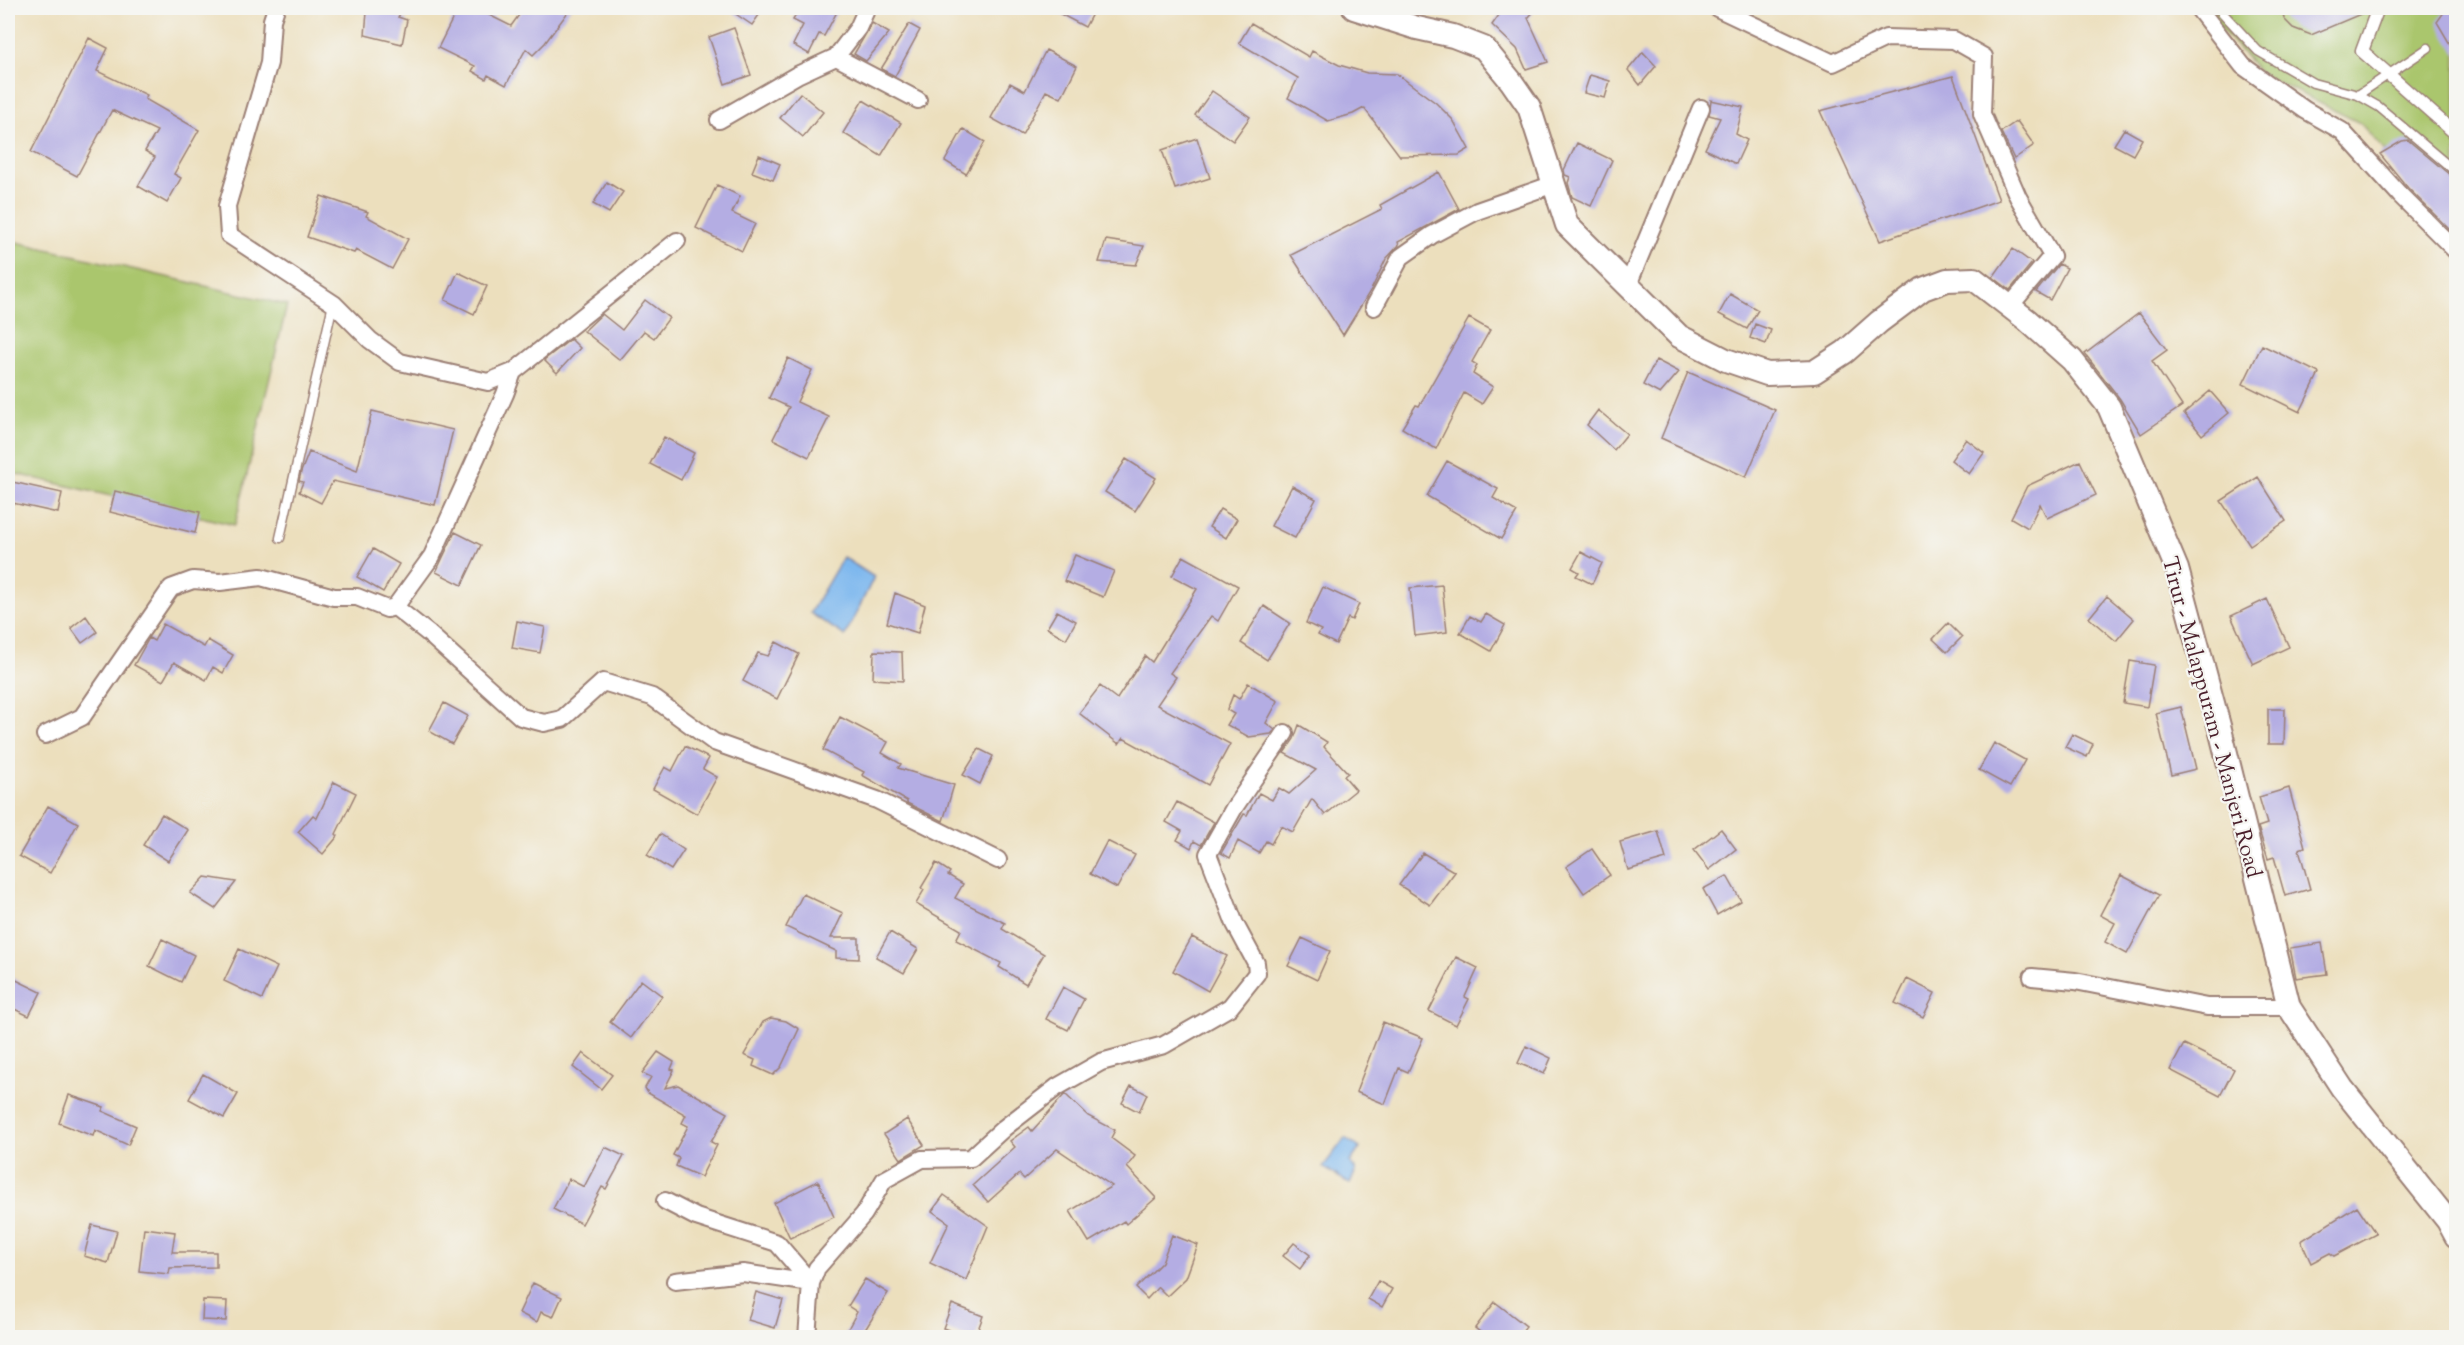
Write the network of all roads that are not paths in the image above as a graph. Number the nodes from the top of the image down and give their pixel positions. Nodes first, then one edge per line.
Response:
1 (276, 8) edge
2 (867, 8) edge
3 (1354, 8) edge
4 (1717, 8) edge
5 (2199, 8) edge
6 (2218, 8) edge
7 (2378, 8) edge
8 (2428, 48) dead end
9 (836, 57) junction
10 (2389, 74) junction
11 (2358, 95) junction
12 (918, 100) dead end
13 (1701, 108) dead end
14 (719, 120) dead end
15 (2457, 134) edge
16 (2457, 172) edge
17 (1554, 184) junction
18 (677, 241) dead end
19 (2457, 251) edge
20 (1628, 285) junction
21 (334, 304) junction
22 (2010, 306) junction
23 (1374, 307) dead end
24 (513, 372) junction
25 (280, 538) dead end
26 (395, 607) junction
27 (1285, 733) dead end
28 (45, 735) dead end
29 (998, 860) dead end
30 (2031, 977) dead end
31 (2289, 1007) junction
32 (665, 1201) dead end
33 (2457, 1236) edge
34 (675, 1281) dead end
35 (811, 1283) junction
36 (807, 1338) edge

1 - 21 street
2 - 9 street
3 - 17 main road, Tirur - Malappuram - Manjeri Road
4 - 22 street
5 - 19 street
6 - 11 lane
7 - 10 street
8 - 10 lane
9 - 12 street
9 - 14 street
10 - 11 lane
10 - 15 street
11 - 16 lane
13 - 20 street
17 - 20 main road, Tirur - Malappuram - Manjeri Road
17 - 23 street
18 - 24 street
20 - 22 main road, Tirur - Malappuram - Manjeri Road
21 - 24 street
21 - 25 lane
22 - 31 main road, Tirur - Malappuram - Manjeri Road
24 - 26 street
26 - 28 street
26 - 29 street
27 - 35 street
30 - 31 street
31 - 33 main road, Tirur - Malappuram - Manjeri Road
32 - 35 street
34 - 35 street
35 - 36 street

